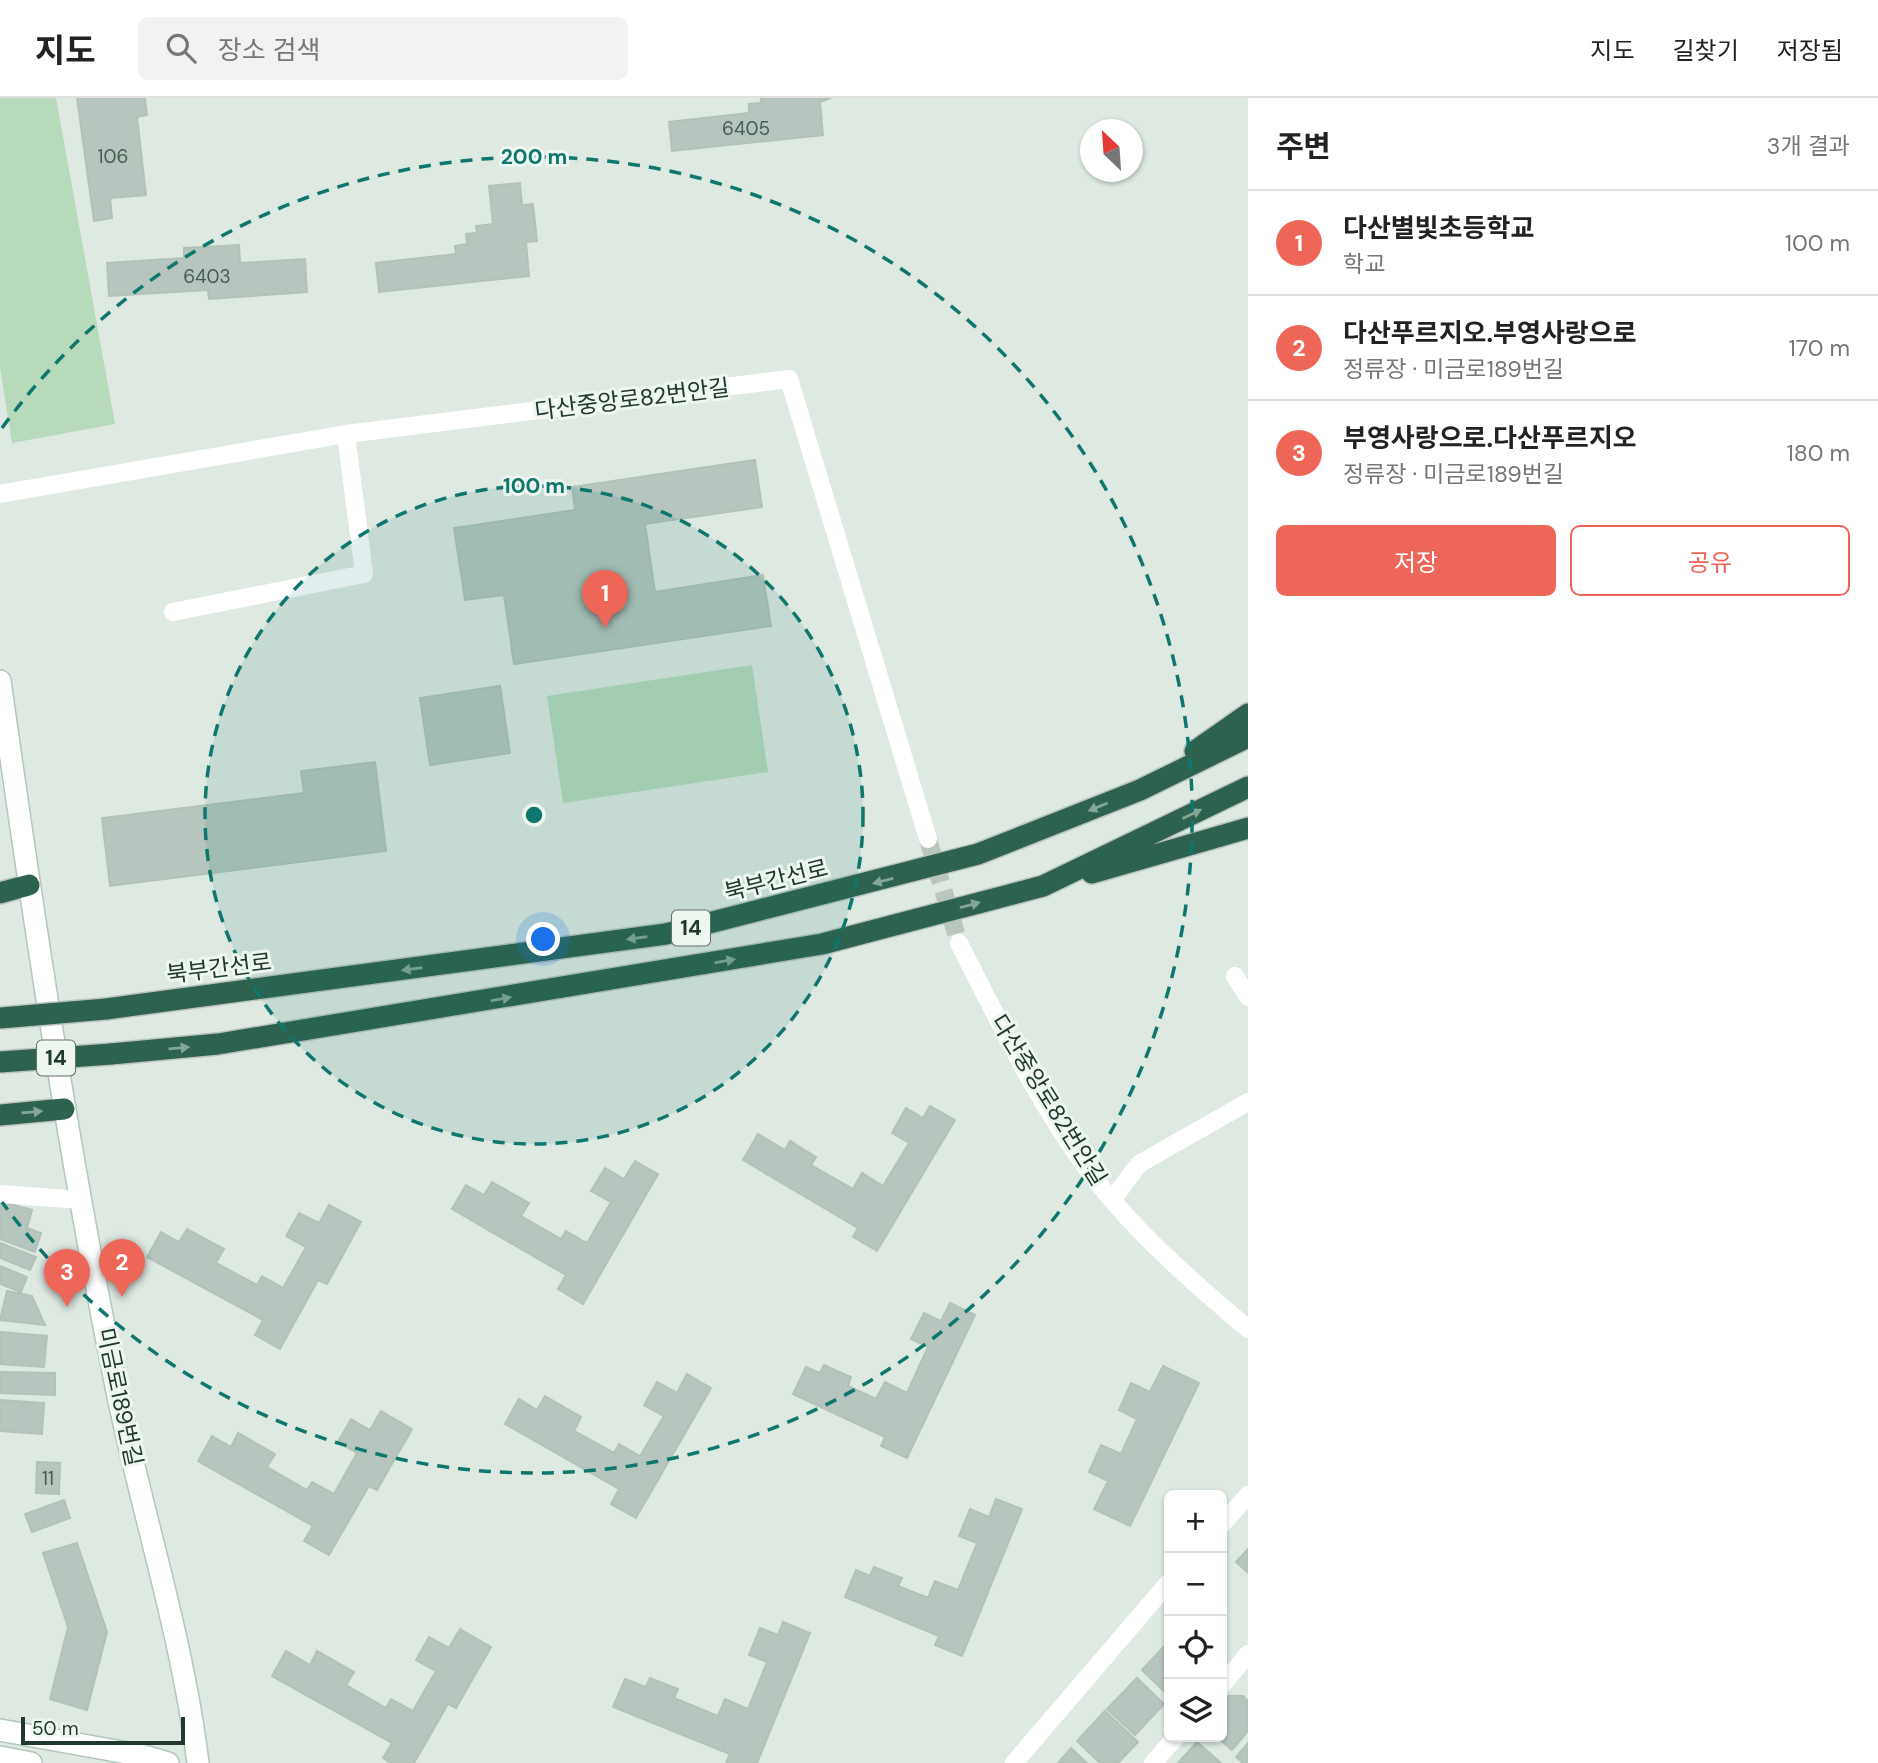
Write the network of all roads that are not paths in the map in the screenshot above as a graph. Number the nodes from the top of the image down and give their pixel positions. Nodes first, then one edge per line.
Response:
1 (346, 434) junction
2 (0, 494) edge
3 (173, 612) dead end
4 (0, 681) edge
5 (1248, 714) edge
6 (1248, 737) edge
7 (1248, 787) edge
8 (1140, 790) junction
9 (1248, 828) edge
10 (928, 839) tunnel mouth
11 (29, 885) junction
12 (1042, 886) junction
13 (0, 893) edge
14 (959, 943) tunnel mouth
15 (1234, 976) dead end
16 (1248, 997) edge
17 (0, 1018) edge
18 (0, 1062) edge
19 (1248, 1102) edge
20 (64, 1109) junction
21 (0, 1115) edge
22 (0, 1194) edge
23 (81, 1199) junction
24 (1112, 1200) junction
25 (1248, 1329) edge
26 (1248, 1495) edge
27 (1227, 1518) edge
28 (1164, 1587) edge
29 (1247, 1659) edge
30 (1227, 1680) edge
31 (0, 1730) edge
32 (1172, 1742) edge
33 (0, 1757) edge
34 (31, 1763) edge
35 (168, 1763) edge
36 (198, 1763) edge
37 (1014, 1763) edge
38 (1153, 1763) edge

1 - 2 street, 다산중앙로82번안길
1 - 3 street
1 - 10 street, 다산중앙로82번안길
4 - 11 street, 미금로189번길
5 - 8 highway
6 - 8 highway, 북부간선로 / 14
12 -> 7 highway, 14
8 -> 17 highway, 북부간선로 / 14, bridge
9 - 12 highway
11 - 13 highway
11 - 20 street, 미금로189번길
18 -> 12 highway, 14, bridge
14 - 24 street, 다산중앙로82번안길
15 - 16 street
19 - 24 street
21 -> 20 highway
20 - 23 street, 미금로189번길
22 - 23 street
23 - 36 street, 미금로189번길
24 - 25 street, 다산중앙로82번안길
26 - 27 street
28 - 37 street
29 - 30 street
31 - 35 street
32 - 38 street
33 - 34 street

